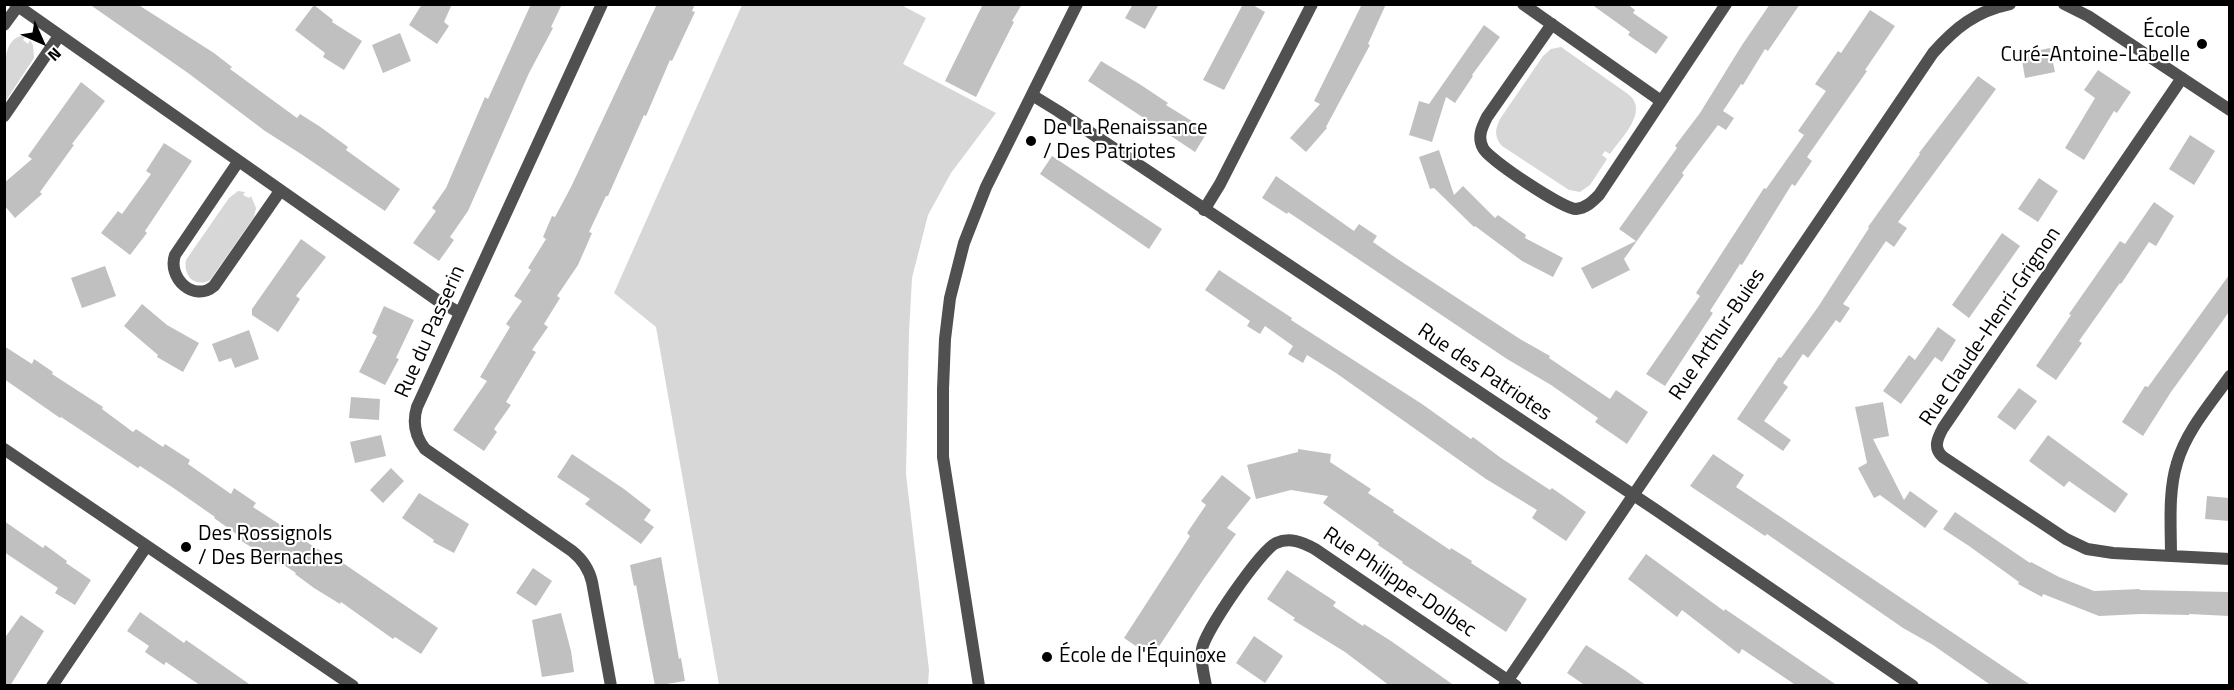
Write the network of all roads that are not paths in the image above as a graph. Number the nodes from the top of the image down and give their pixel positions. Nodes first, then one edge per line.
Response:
1 (602, 4) edge
2 (1077, 4) edge
3 (1312, 4) edge
4 (1523, 4) edge
5 (1726, 4) edge
6 (2010, 4) edge
7 (2064, 4) edge
8 (17, 5) edge
9 (1973, 10) edge
10 (1552, 24) junction
11 (4, 25) edge
12 (59, 36) junction
13 (2182, 78) junction
14 (1032, 95) junction
15 (1661, 101) junction
16 (2229, 110) edge
17 (4, 116) edge
18 (238, 162) junction
19 (280, 191) junction
20 (1204, 210) junction
21 (460, 313) junction
22 (2229, 376) edge
23 (4, 449) edge
24 (1632, 495) junction
25 (146, 547) junction
26 (2170, 556) junction
27 (2229, 559) edge
28 (1509, 684) edge
29 (52, 686) edge
30 (353, 686) edge
31 (611, 686) edge
32 (979, 686) edge
33 (1206, 686) edge
34 (1913, 686) edge

1 - 21 street, Rue du Passerin
2 - 14 street
3 - 20 street
4 - 10 street
5 - 15 street
6 - 9 street
7 - 13 street
8 - 11 street
8 - 12 street
9 - 24 street, Rue Arthur-Buies
10 - 15 street
10 - 15 street
12 - 17 street
12 - 18 street
13 - 16 street
13 - 26 street, Rue Claude-Henri-Grignon
14 - 20 street, Rue des Patriotes
14 - 32 street
18 - 19 street
18 - 19 street
19 - 21 street
20 - 24 street, Rue des Patriotes
21 - 31 street, Rue du Passerin
22 - 26 street
23 - 25 street
24 - 28 street, Rue Arthur-Buies
24 - 34 street, Rue des Patriotes
25 - 29 street
25 - 30 street
26 - 27 street, Rue Claude-Henri-Grignon
28 - 33 street, Rue Philippe-Dolbec

